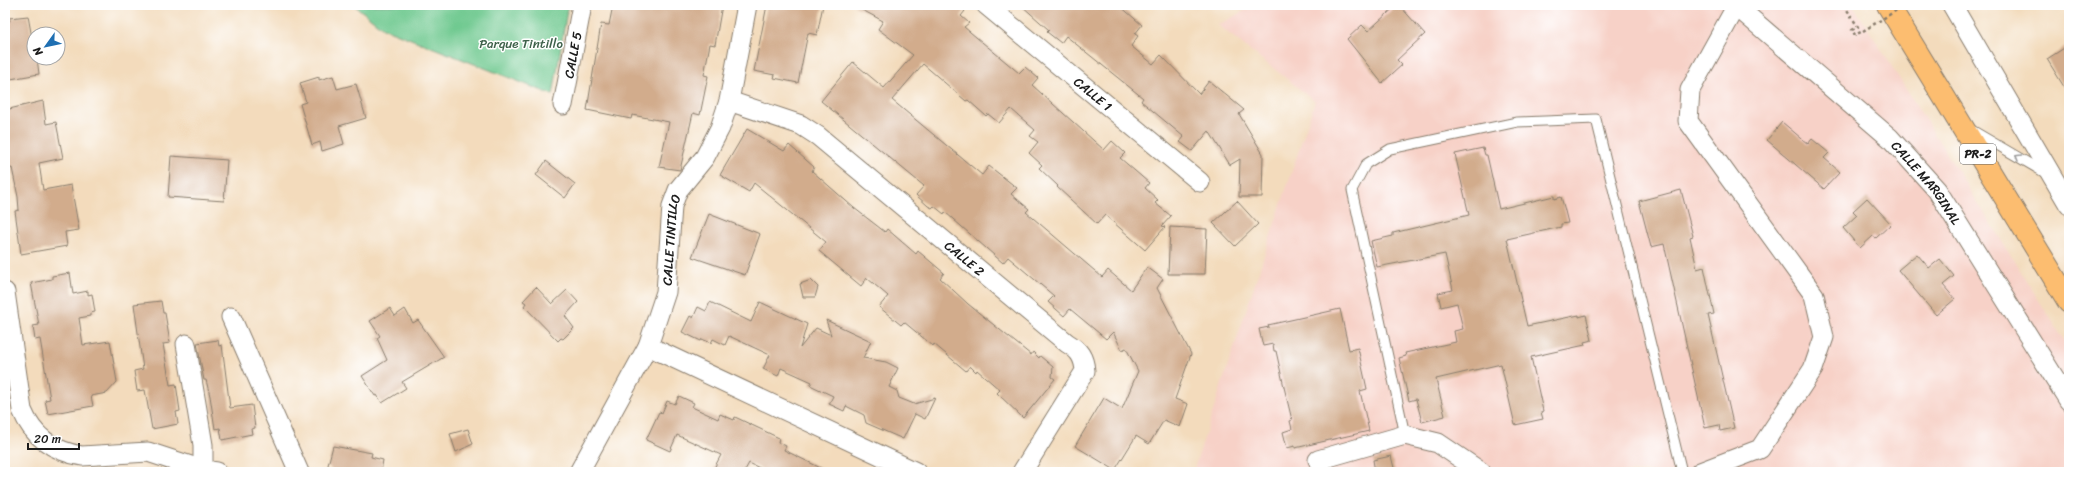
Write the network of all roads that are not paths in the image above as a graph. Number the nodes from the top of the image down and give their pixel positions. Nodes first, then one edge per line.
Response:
1 (582, 5) edge
2 (747, 5) edge
3 (986, 5) edge
4 (1736, 5) edge
5 (1888, 5) edge
6 (1952, 5) edge
7 (729, 101) junction
8 (563, 105) dead end
9 (1958, 122) junction
10 (2052, 177) junction
11 (1200, 182) dead end
12 (2069, 205) edge
13 (5, 292) edge
14 (2069, 302) edge
15 (231, 317) dead end
16 (8, 332) edge
17 (186, 344) dead end
18 (648, 346) junction
19 (2069, 401) edge
20 (1405, 435) junction
21 (1318, 460) dead end
22 (582, 466) edge
23 (210, 471) edge
24 (299, 472) edge
25 (568, 472) edge
26 (916, 472) edge
27 (1022, 472) edge
28 (1481, 472) edge
29 (1682, 472) edge
30 (1700, 472) edge

1 - 8 street, CALLE 5
2 - 7 street, CALLE TINTILLO
3 - 11 street, CALLE 1
4 - 19 street, CALLE MARGINAL
4 - 30 street
5 - 9 main road, PR-2
6 - 10 street
7 - 18 street, CALLE TINTILLO
7 - 27 street, CALLE 2
10 -> 9 lane
9 - 14 main road, PR-2
10 - 12 street
13 - 16 street
15 - 24 street
16 - 23 street
17 - 23 street
18 - 22 street, CALLE TINTILLO
18 - 26 street
20 - 21 street
20 - 28 street
20 - 29 lane
22 - 25 street

